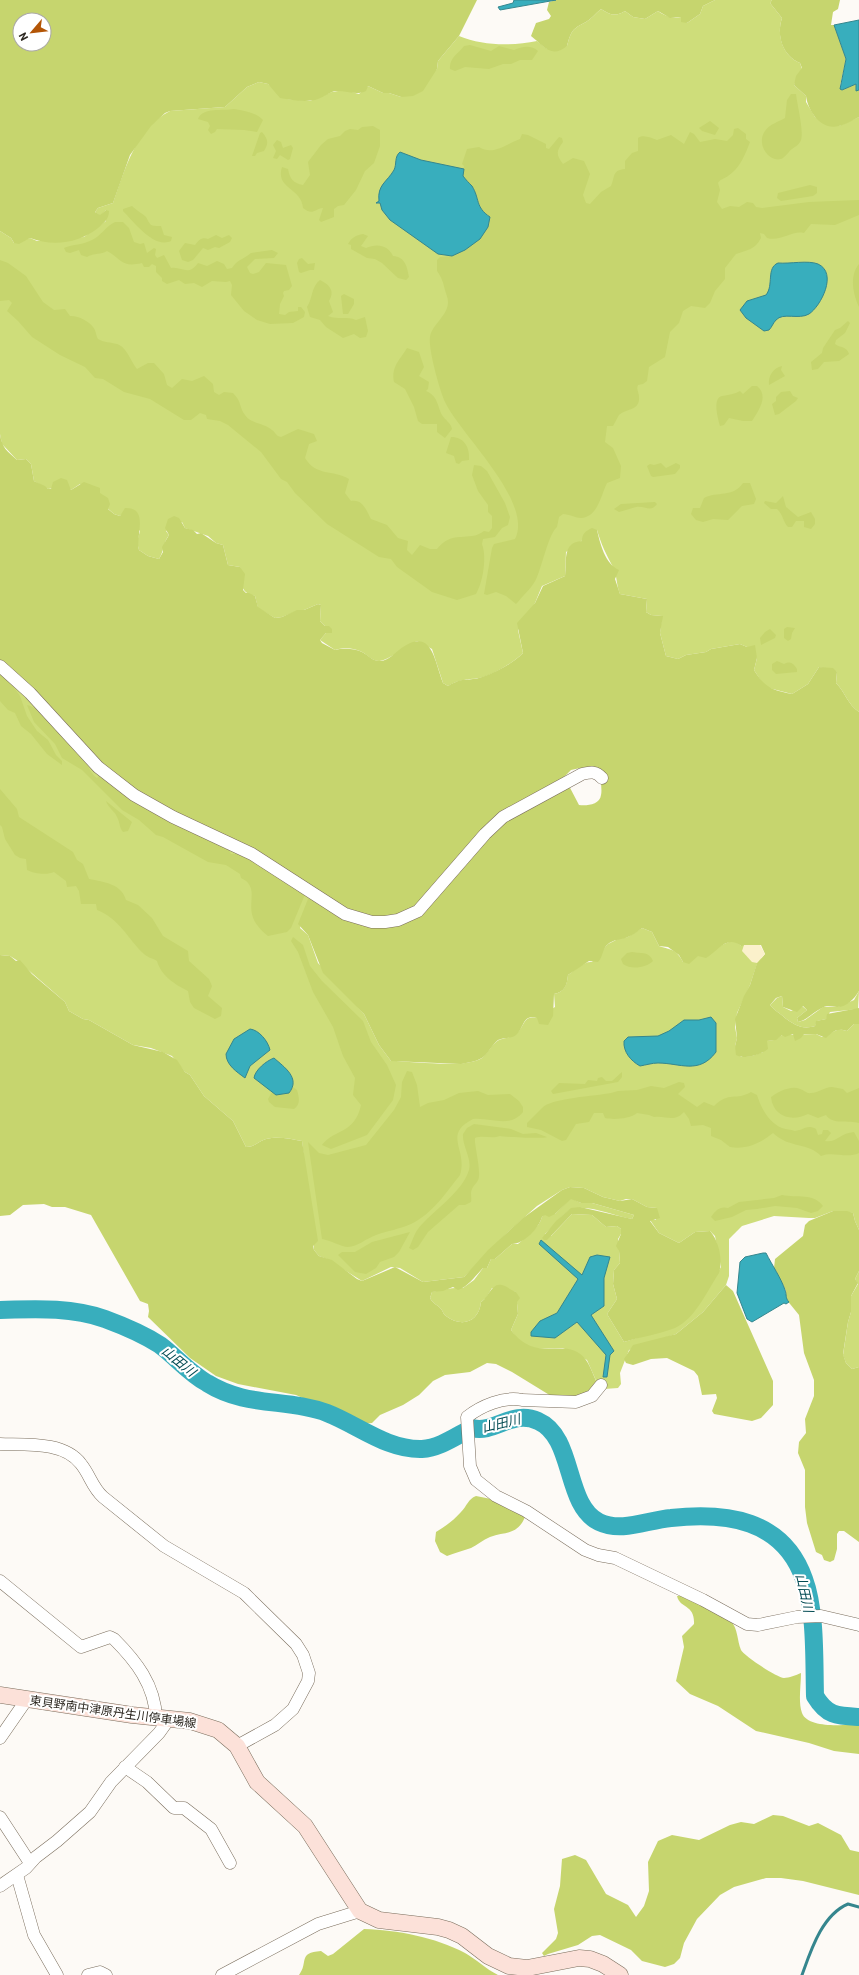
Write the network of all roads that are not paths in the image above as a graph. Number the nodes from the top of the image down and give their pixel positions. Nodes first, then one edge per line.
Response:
1 (0, 666) edge
2 (602, 778) dead end
3 (601, 1385) dead end
4 (0, 1444) edge
5 (0, 1581) edge
6 (859, 1625) edge
7 (0, 1695) edge
8 (27, 1699) junction
9 (162, 1719) junction
10 (0, 1738) edge
11 (237, 1746) junction
12 (125, 1767) junction
13 (0, 1817) edge
14 (30, 1863) junction
15 (230, 1863) dead end
16 (17, 1875) junction
17 (0, 1886) edge
18 (360, 1911) junction
19 (57, 1975) edge
20 (88, 1975) edge
21 (106, 1975) edge
22 (222, 1975) edge
23 (620, 1975) edge

1 - 2 street
3 - 6 street
4 - 11 street
5 - 9 street
7 - 8 main road, 東貝野南中津原丹生川停車場線
8 - 9 main road, 東貝野南中津原丹生川停車場線
8 - 10 street
9 - 11 main road, 東貝野南中津原丹生川停車場線
9 - 12 street
11 - 18 main road, 東貝野南中津原丹生川停車場線
12 - 14 street
12 - 15 street
13 - 14 street
14 - 16 street
16 - 17 street
16 - 19 street
18 - 22 street
18 - 23 main road
20 - 21 street

